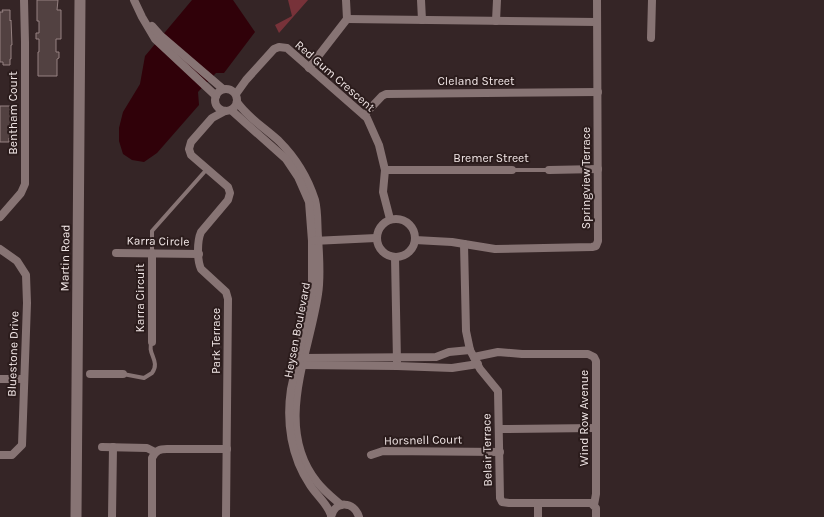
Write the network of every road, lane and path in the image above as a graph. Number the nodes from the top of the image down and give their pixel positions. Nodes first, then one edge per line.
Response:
1 (24, 0) edge
2 (80, 0) edge
3 (134, 0) edge
4 (140, 0) edge
5 (346, 0) edge
6 (421, 0) edge
7 (497, 0) edge
8 (597, 0) edge
9 (652, 0) edge
10 (347, 19) junction
11 (422, 20) junction
12 (496, 20) junction
13 (597, 22) junction
14 (157, 37) junction
15 (651, 38) dead end
16 (309, 68) junction
17 (210, 84) junction
18 (598, 92) junction
19 (232, 94) junction
20 (216, 96) junction
21 (217, 105) junction
22 (228, 110) junction
23 (364, 115) junction
24 (212, 118) junction
25 (207, 169) junction
26 (598, 169) junction
27 (385, 170) junction
28 (512, 170) joint
29 (549, 170) joint
30 (0, 217) edge
31 (390, 219) junction
32 (376, 238) junction
33 (315, 240) junction
34 (415, 240) junction
35 (464, 244) junction
36 (0, 249) edge
37 (116, 253) dead end
38 (152, 253) junction
39 (199, 254) junction
40 (395, 257) junction
41 (152, 342) joint
42 (474, 357) junction
43 (301, 362) junction
44 (397, 362) junction
45 (90, 374) dead end
46 (123, 374) joint
47 (0, 379) edge
48 (24, 379) junction
49 (595, 428) junction
50 (500, 429) junction
51 (102, 447) dead end
52 (113, 448) junction
53 (227, 449) junction
54 (155, 452) junction
55 (500, 452) junction
56 (0, 455) edge
57 (371, 455) dead end
58 (538, 503) junction
59 (341, 505) junction
60 (594, 505) junction
61 (331, 516) edge
62 (76, 517) edge
63 (112, 517) edge
64 (152, 517) edge
65 (226, 517) edge
66 (359, 517) edge
67 (538, 517) edge
68 (596, 517) edge

1 - 30 street, Bentham Court
2 - 62 street, Martin Road
3 - 14 street, Heysen Boulevard
4 - 14 street, Heysen Boulevard
5 - 10 street
6 - 11 street
7 - 12 street
8 - 13 street, Springview Terrace
9 - 15 street
10 - 11 street
10 - 16 street
11 - 12 street
12 - 13 street
13 - 18 street, Springview Terrace
14 - 17 street, Heysen Boulevard
16 - 19 street, Red Gum Crescent
16 - 23 street, Red Gum Crescent
17 - 19 street, Heysen Boulevard
17 - 20 street, Heysen Boulevard
18 - 23 street, Cleland Street
18 - 26 street, Springview Terrace
19 - 20 street
19 - 22 street
19 - 33 street, Heysen Boulevard
20 - 21 street
21 - 22 street, Heysen Boulevard
21 - 24 street
22 - 24 street
22 - 33 street, Heysen Boulevard
23 - 27 street, Red Gum Crescent
24 - 25 street, Park Terrace
25 - 38 lane
25 - 39 street, Park Terrace
26 - 29 street, Bremer Street
26 - 35 street, Springview Terrace
27 - 28 street, Bremer Street
27 - 31 street, Red Gum Crescent
28 - 29 lane, Bremer Street
31 - 32 street
31 - 34 street
32 - 33 street
32 - 40 street
33 - 43 street, Heysen Boulevard
34 - 35 street, Springview Terrace
34 - 40 street
35 - 42 street
36 - 48 street, Bluestone Drive
37 - 38 street, Karra Circle
38 - 39 street, Karra Circle
38 - 41 street, Karra Circuit
39 - 53 street, Park Terrace
40 - 44 street
41 - 46 lane
42 - 44 street, Wind Row Avenue
42 - 44 street, Wind Row Avenue
42 - 49 street, Wind Row Avenue
42 - 50 street, Belair Terrace
43 - 44 street, Wind Row Avenue
43 - 59 street, Heysen Boulevard
43 - 61 street, Heysen Boulevard
45 - 46 street
47 - 48 street
48 - 56 street, Bluestone Drive
49 - 50 street
49 - 60 street, Wind Row Avenue
50 - 55 street, Belair Terrace
51 - 52 street
52 - 54 street
52 - 63 street
53 - 54 street
53 - 65 street, Park Terrace
54 - 64 street
55 - 57 street, Horsnell Court
55 - 58 street, Belair Terrace
58 - 60 street, Belair Terrace
58 - 67 street
59 - 61 street
59 - 66 street, Heysen Boulevard
60 - 68 street

